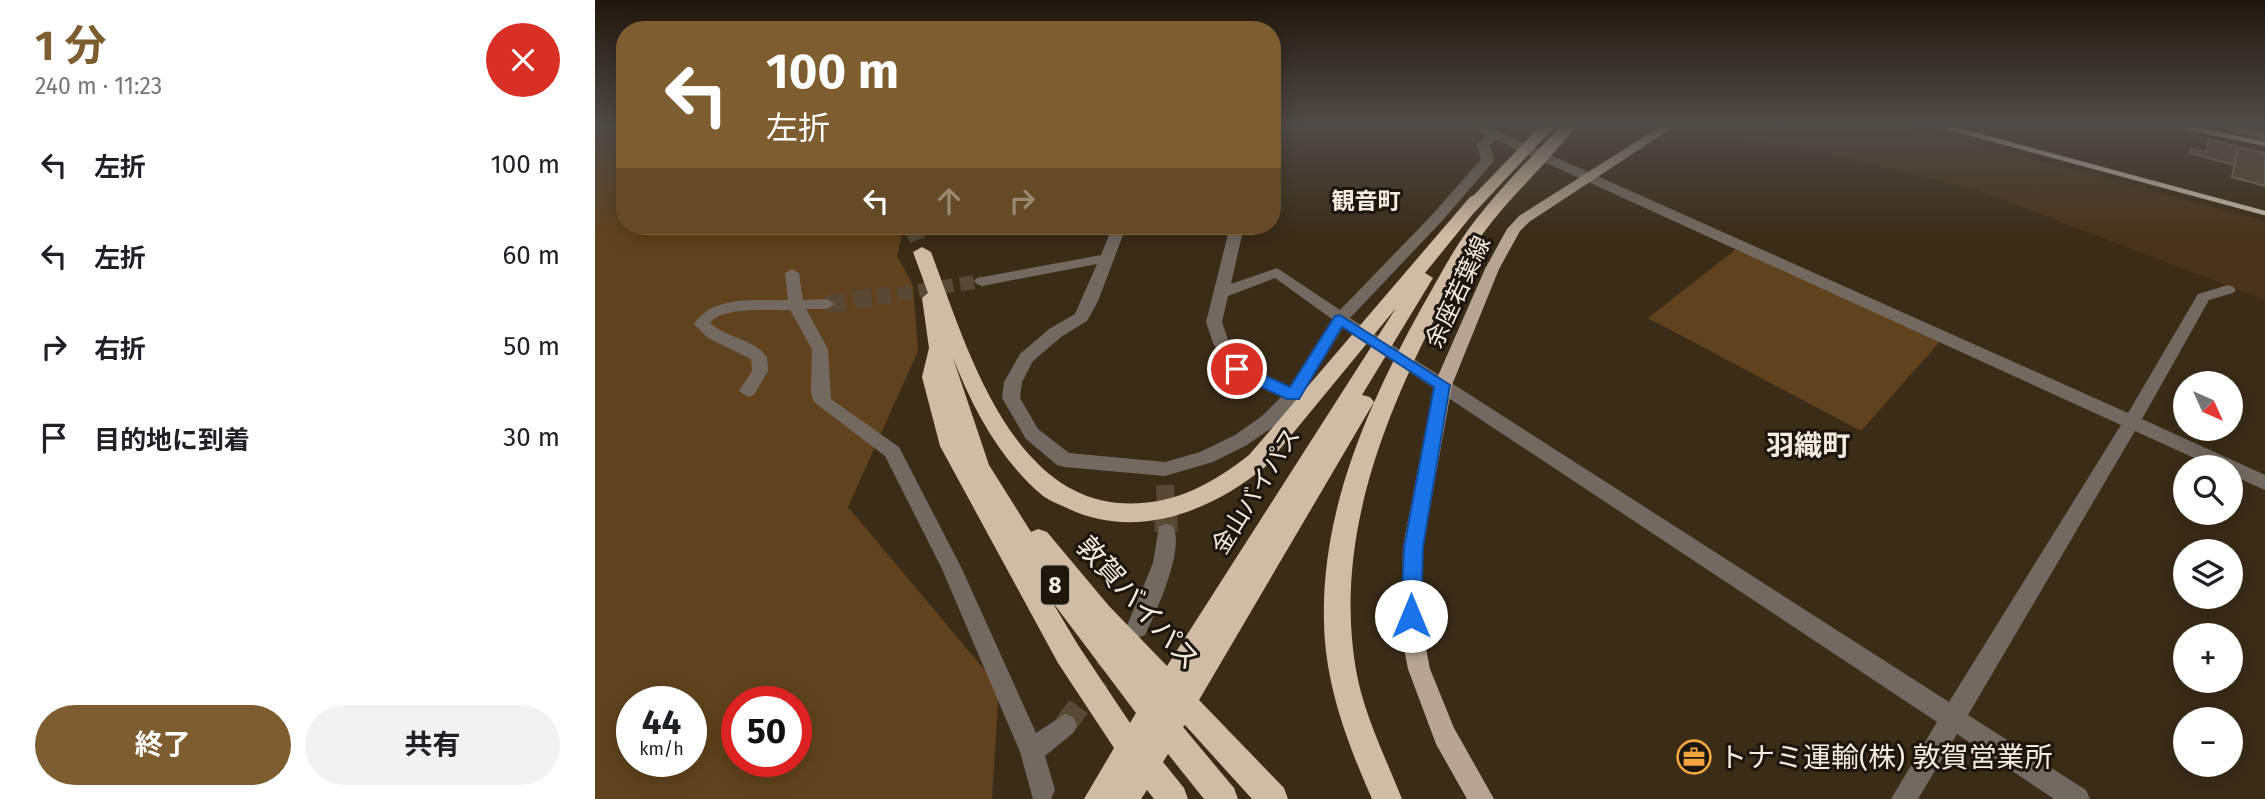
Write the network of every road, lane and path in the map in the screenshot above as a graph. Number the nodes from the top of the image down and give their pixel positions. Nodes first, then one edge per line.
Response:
1 (1486, 161) edge
2 (1512, 161) edge
3 (1535, 161) edge
4 (1555, 161) edge
5 (1614, 161) edge
6 (1589, 177) junction
7 (1116, 235) edge
8 (1235, 235) edge
9 (1107, 258) junction
10 (792, 273) dead end
11 (982, 281) tunnel mouth
12 (2228, 290) dead end
13 (1221, 293) junction
14 (827, 304) tunnel mouth
15 (796, 306) junction
16 (1340, 319) junction
17 (1397, 330) junction
18 (939, 348) junction
19 (1443, 385) junction
20 (748, 391) dead end
21 (1293, 395) junction
22 (2132, 422) junction
23 (971, 438) junction
24 (2205, 455) edge
25 (2243, 473) edge
26 (2265, 483) edge
27 (1166, 532) tunnel mouth
28 (1136, 628) dead end
29 (1206, 645) junction
30 (1952, 718) junction
31 (1065, 725) tunnel mouth
32 (1032, 752) junction
33 (1042, 790) dead end
34 (1099, 799) edge
35 (1124, 799) edge
36 (1173, 799) edge
37 (1223, 799) edge
38 (1273, 799) edge
39 (1387, 799) edge
40 (1481, 799) edge
41 (1904, 799) edge
42 (2077, 799) edge

1 - 16 street
2 - 17 highway
3 - 17 highway
4 - 6 street
5 - 6 main road, 余座若葉線
6 - 19 main road, 余座若葉線
6 - 22 street
7 - 9 street
8 - 13 street
9 - 11 street
9 - 21 street
10 - 15 street
12 - 22 street
13 - 16 street
13 - 21 street
14 - 15 street
15 - 20 street
15 - 32 street
16 - 19 street
16 - 21 street
17 - 18 highway, 敦賀バイパス / 8
17 - 29 highway
17 - 39 highway
18 - 23 highway, 敦賀バイパス / 8
18 - 36 highway
19 - 30 street
19 - 40 main road, 余座若葉線
22 - 24 street
22 - 30 street
23 - 37 highway, 敦賀バイパス / 8
23 - 38 highway, 敦賀バイパス / 8
25 - 26 street
27 - 28 street
29 - 34 highway
29 - 35 highway
30 - 41 street
30 - 42 street
31 - 32 street
32 - 33 street

